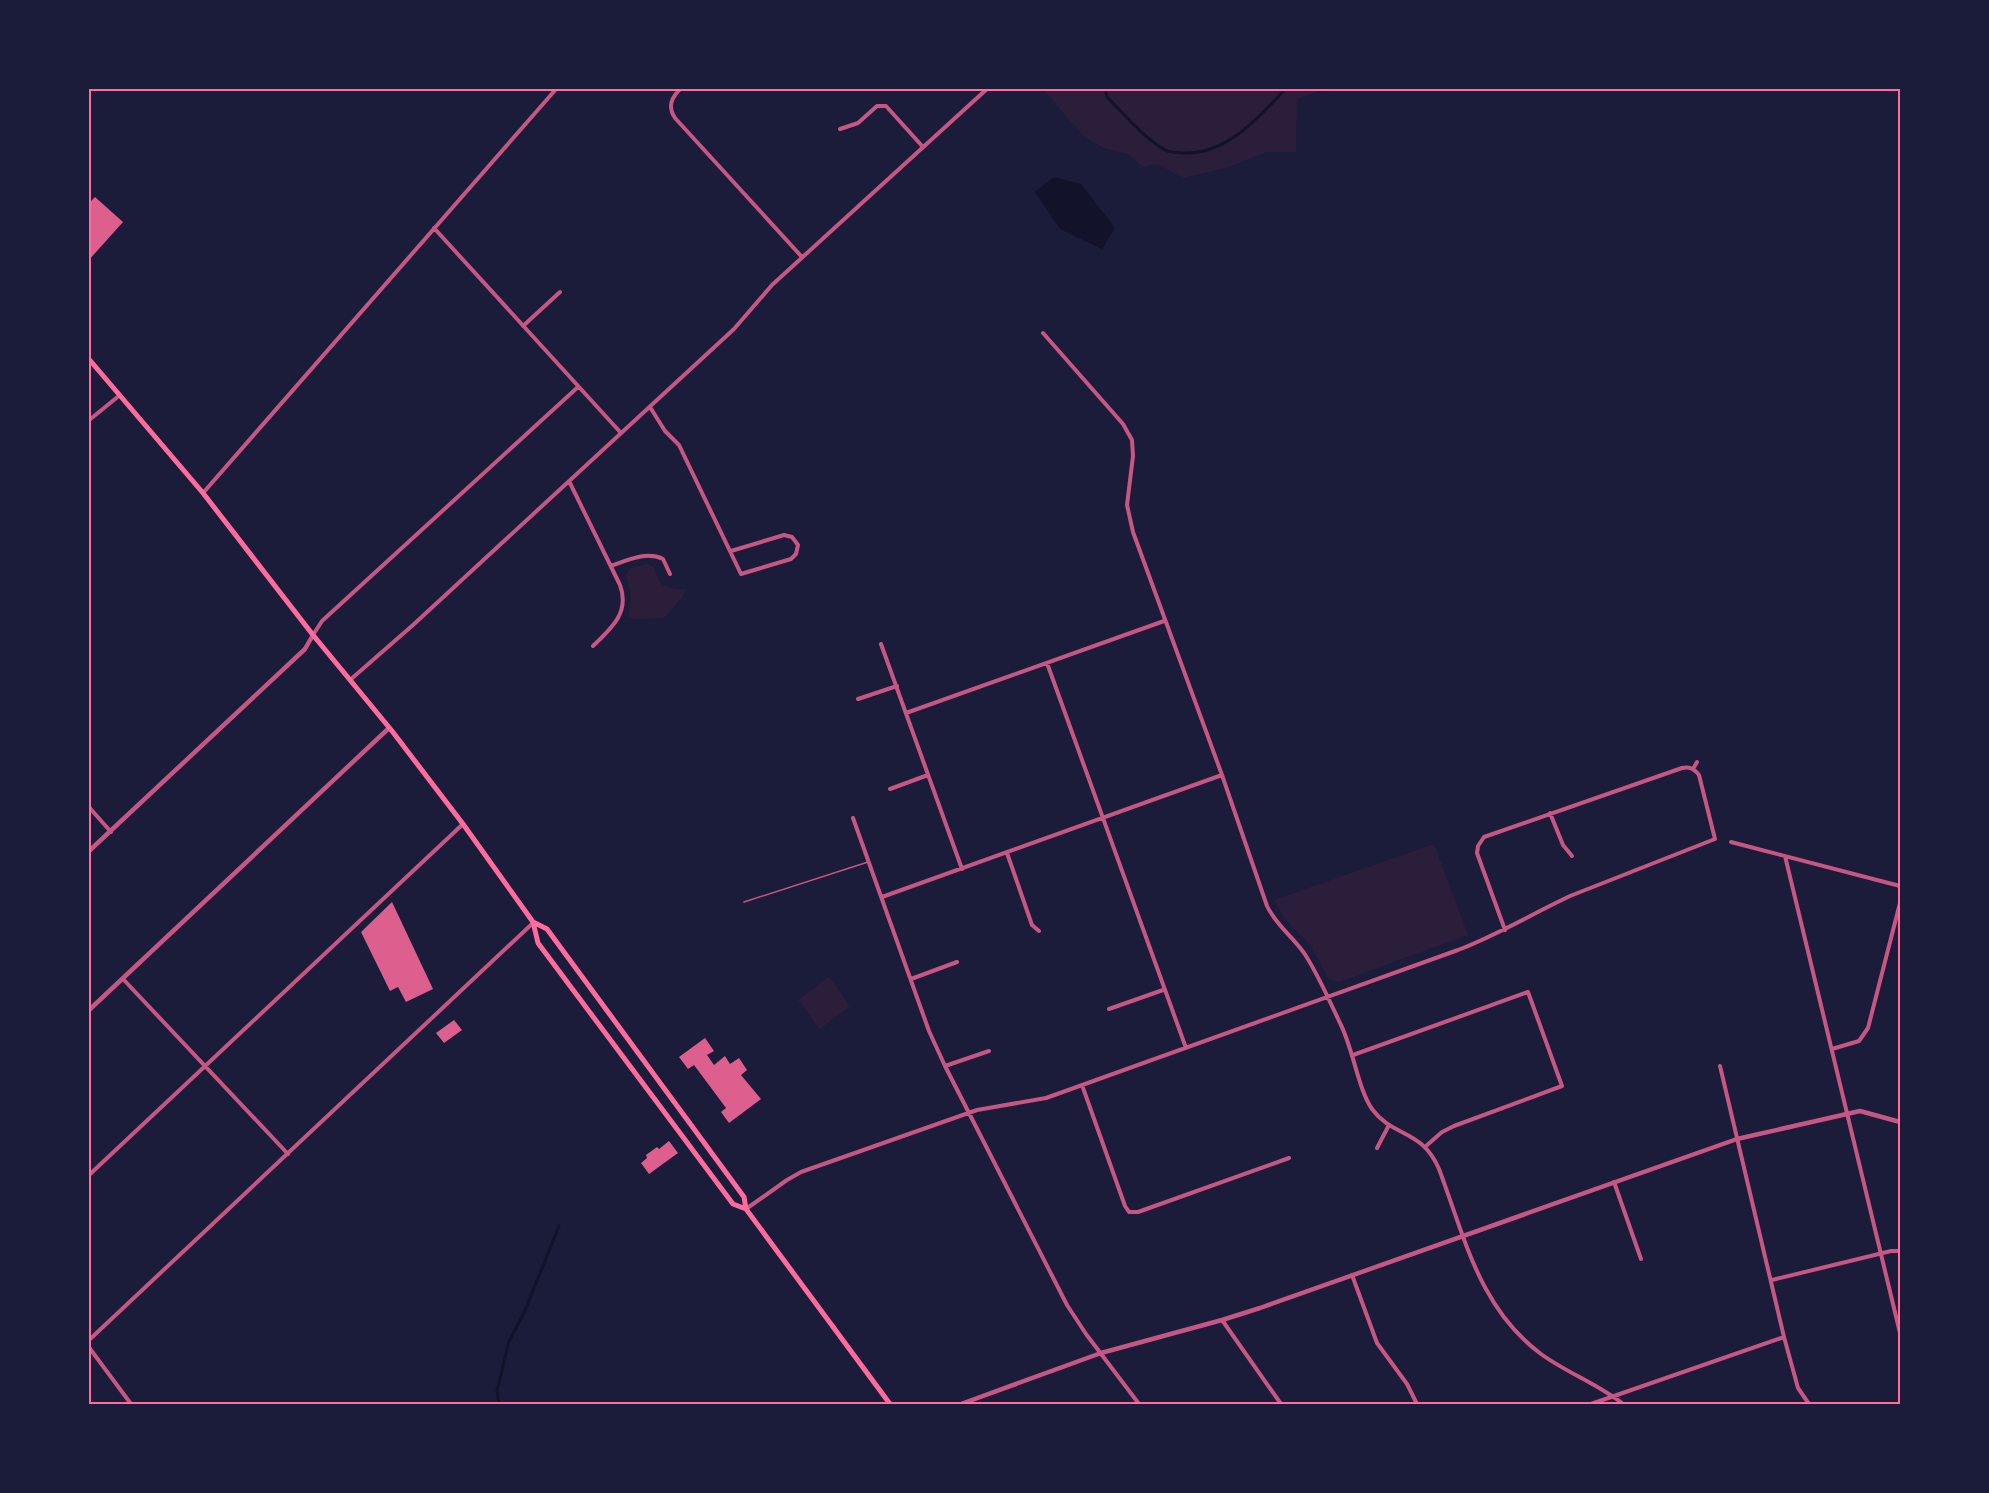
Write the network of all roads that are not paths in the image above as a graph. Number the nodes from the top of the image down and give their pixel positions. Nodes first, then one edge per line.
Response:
1 (557, 88) edge
2 (988, 88) edge
3 (680, 90) edge
4 (840, 129) dead end
5 (923, 147) junction
6 (434, 228) junction
7 (802, 257) junction
8 (560, 292) dead end
9 (523, 326) junction
10 (1043, 333) dead end
11 (88, 358) edge
12 (578, 387) junction
13 (121, 394) junction
14 (650, 407) junction
15 (88, 421) edge
16 (621, 433) junction
17 (569, 481) junction
18 (203, 493) junction
19 (730, 551) junction
20 (611, 566) junction
21 (670, 574) dead end
22 (1164, 621) junction
23 (313, 635) junction
24 (881, 644) dead end
25 (593, 646) dead end
26 (1047, 663) junction
27 (350, 680) junction
28 (897, 686) junction
29 (858, 699) dead end
30 (906, 713) junction
31 (389, 728) junction
32 (1697, 762) dead end
33 (1693, 769) junction
34 (928, 775) junction
35 (1222, 776) junction
36 (890, 789) dead end
37 (88, 806) edge
38 (1550, 813) junction
39 (854, 819) dead end
40 (1102, 819) junction
41 (463, 824) junction
42 (111, 832) junction
43 (1473, 840) dead end
44 (1731, 842) dead end
45 (1479, 843) junction
46 (88, 852) edge
47 (1006, 853) junction
48 (1572, 855) dead end
49 (1785, 856) junction
50 (868, 862) junction
51 (962, 869) junction
52 (1900, 886) edge
53 (882, 897) junction
54 (744, 902) dead end
55 (1900, 903) edge
56 (533, 922) junction
57 (1505, 930) junction
58 (1039, 931) dead end
59 (957, 962) dead end
60 (123, 979) junction
61 (911, 979) junction
62 (1163, 990) junction
63 (1327, 997) junction
64 (1109, 1009) dead end
65 (88, 1011) edge
66 (1186, 1048) junction
67 (1832, 1049) junction
68 (989, 1051) dead end
69 (1353, 1055) junction
70 (945, 1066) junction
71 (1720, 1066) dead end
72 (205, 1067) junction
73 (1082, 1085) junction
74 (968, 1113) junction
75 (1848, 1114) junction
76 (1900, 1122) edge
77 (1389, 1125) junction
78 (1737, 1139) junction
79 (1426, 1146) junction
80 (1377, 1149) dead end
81 (288, 1154) junction
82 (1288, 1158) dead end
83 (88, 1176) edge
84 (1613, 1182) junction
85 (746, 1209) junction
86 (1462, 1235) junction
87 (1900, 1251) edge
88 (1882, 1253) junction
89 (1641, 1259) dead end
90 (1352, 1275) junction
91 (1772, 1280) junction
92 (1222, 1320) junction
93 (1900, 1333) edge
94 (1784, 1337) junction
95 (88, 1341) edge
96 (88, 1346) edge
97 (1101, 1353) junction
98 (1613, 1397) junction
99 (131, 1404) edge
100 (890, 1404) edge
101 (961, 1404) edge
102 (1140, 1404) edge
103 (1281, 1404) edge
104 (1417, 1404) edge
105 (1591, 1404) edge
106 (1623, 1404) edge
107 (1809, 1404) edge

1 - 6 street
2 - 5 street
3 - 7 street
4 - 5 street
5 - 7 street
6 - 9 street
6 - 18 street
7 - 14 street
8 - 9 street
9 - 12 street
10 - 22 street
11 - 13 main road
12 - 16 street
12 - 23 street
13 - 15 street
13 - 18 main road
14 - 16 street
14 - 19 street
16 - 17 street
17 - 20 street
17 - 27 street
18 - 23 main road
19 - 19 street
20 - 21 street
20 - 25 street
22 - 26 street
22 - 35 street
23 - 27 main road
23 - 42 street
24 - 28 street
26 - 30 street
26 - 40 street
27 - 31 main road
28 - 29 street
28 - 30 street
30 - 34 street
31 - 41 main road
31 - 60 street
32 - 33 street
33 - 38 street
33 - 57 street
34 - 36 street
34 - 51 street
35 - 40 street
35 - 63 street
37 - 42 street
38 - 45 street
38 - 48 street
39 - 50 street
40 - 47 street
40 - 62 street
41 - 56 main road
41 - 72 street
42 - 46 street
43 - 45 street
44 - 49 street
45 - 57 street
47 - 51 street
47 - 58 street
49 - 52 street
49 - 67 street
50 - 53 street
50 - 54 lane
51 - 53 street
53 - 61 street
55 - 67 street
56 - 81 street
56 - 85 main road
56 - 85 main road
57 - 63 street
59 - 61 street
60 - 65 street
60 - 72 street
61 - 70 street
62 - 64 street
62 - 66 street
63 - 66 street
63 - 69 street
66 - 73 street
67 - 75 street
68 - 70 street
69 - 77 street
69 - 79 street
70 - 74 street
71 - 78 street
72 - 81 street
72 - 83 street
73 - 74 street
73 - 82 street
74 - 85 street
74 - 97 street
75 - 76 street
75 - 78 street
75 - 88 street
77 - 79 street
77 - 80 street
78 - 84 street
78 - 91 street
79 - 86 street
81 - 95 street
84 - 86 street
84 - 89 street
85 - 100 main road
86 - 90 street
86 - 98 street
87 - 88 street
88 - 91 street
88 - 93 street
90 - 92 street
90 - 104 street
91 - 94 street
92 - 97 street
92 - 103 street
94 - 98 street
94 - 107 street
96 - 99 street
97 - 101 street
97 - 102 street
98 - 105 street
98 - 106 street

